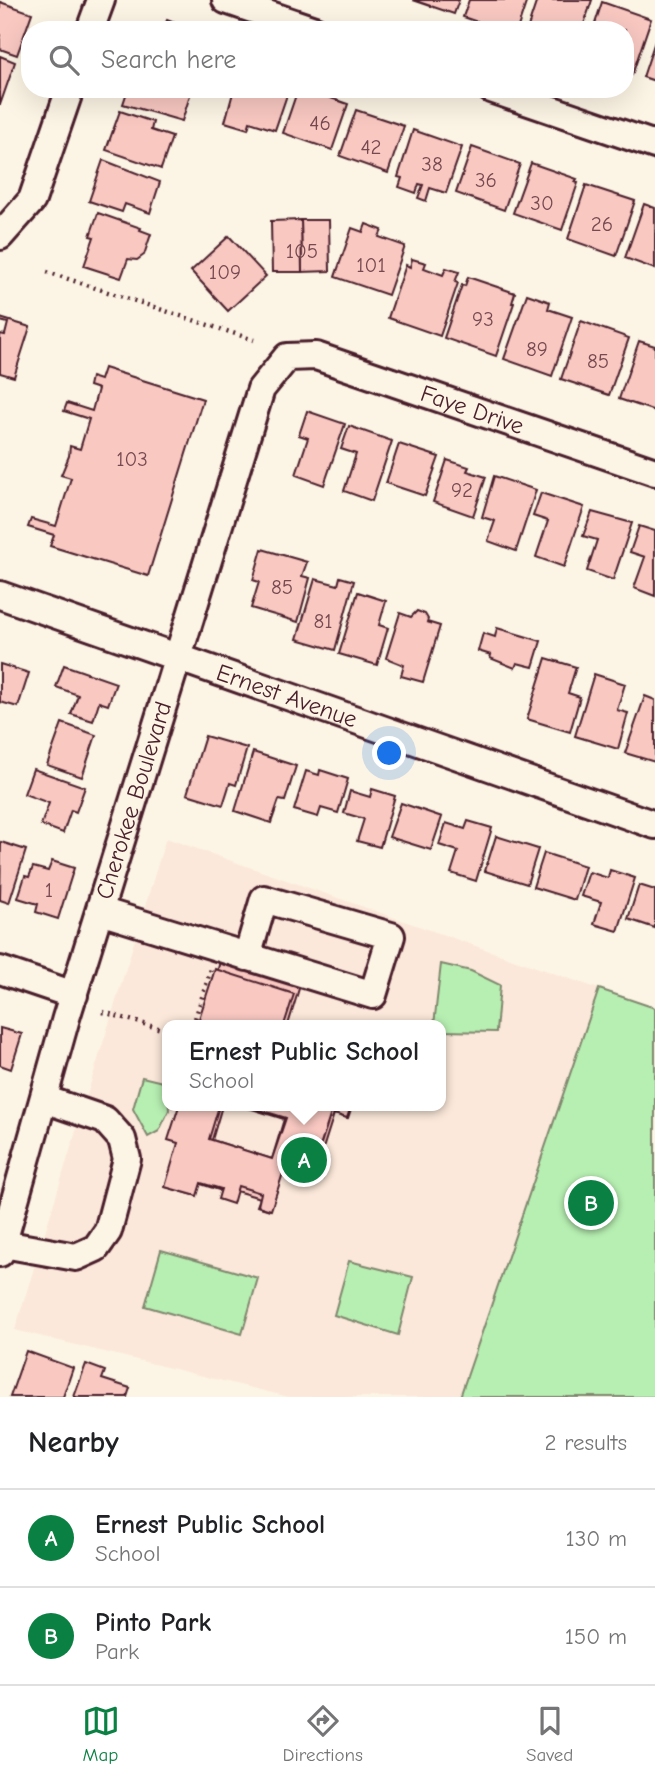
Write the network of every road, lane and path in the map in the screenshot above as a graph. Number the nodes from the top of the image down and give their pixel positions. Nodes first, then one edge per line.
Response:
1 (101, 0) edge
2 (226, 0) edge
3 (93, 21) edge
4 (288, 21) edge
5 (67, 98) edge
6 (517, 98) edge
7 (655, 145) edge
8 (0, 236) edge
9 (47, 272) dead end
10 (254, 340) dead end
11 (287, 357) joint
12 (655, 471) edge
13 (0, 595) edge
14 (179, 656) junction
15 (655, 825) edge
16 (100, 911) junction
17 (247, 957) junction
18 (212, 967) dead end
19 (0, 971) edge
20 (74, 995) junction
21 (103, 1012) dead end
22 (195, 1020) edge
23 (162, 1030) edge
24 (44, 1099) junction
25 (1, 1248) edge

1 - 3 street
2 - 4 street
5 - 8 street
6 - 7 street
9 - 10 path
11 - 12 street, Faye Drive
11 - 14 street, Cherokee Boulevard
13 - 14 street, Ernest Avenue
14 - 15 street, Ernest Avenue
14 - 16 street, Cherokee Boulevard
16 - 17 street
16 - 20 street, Cherokee Boulevard
17 - 17 street
18 - 22 path
19 - 20 street
20 - 24 street, Cherokee Boulevard
21 - 23 path
24 - 25 street, Cherokee Boulevard
24 - 25 street

